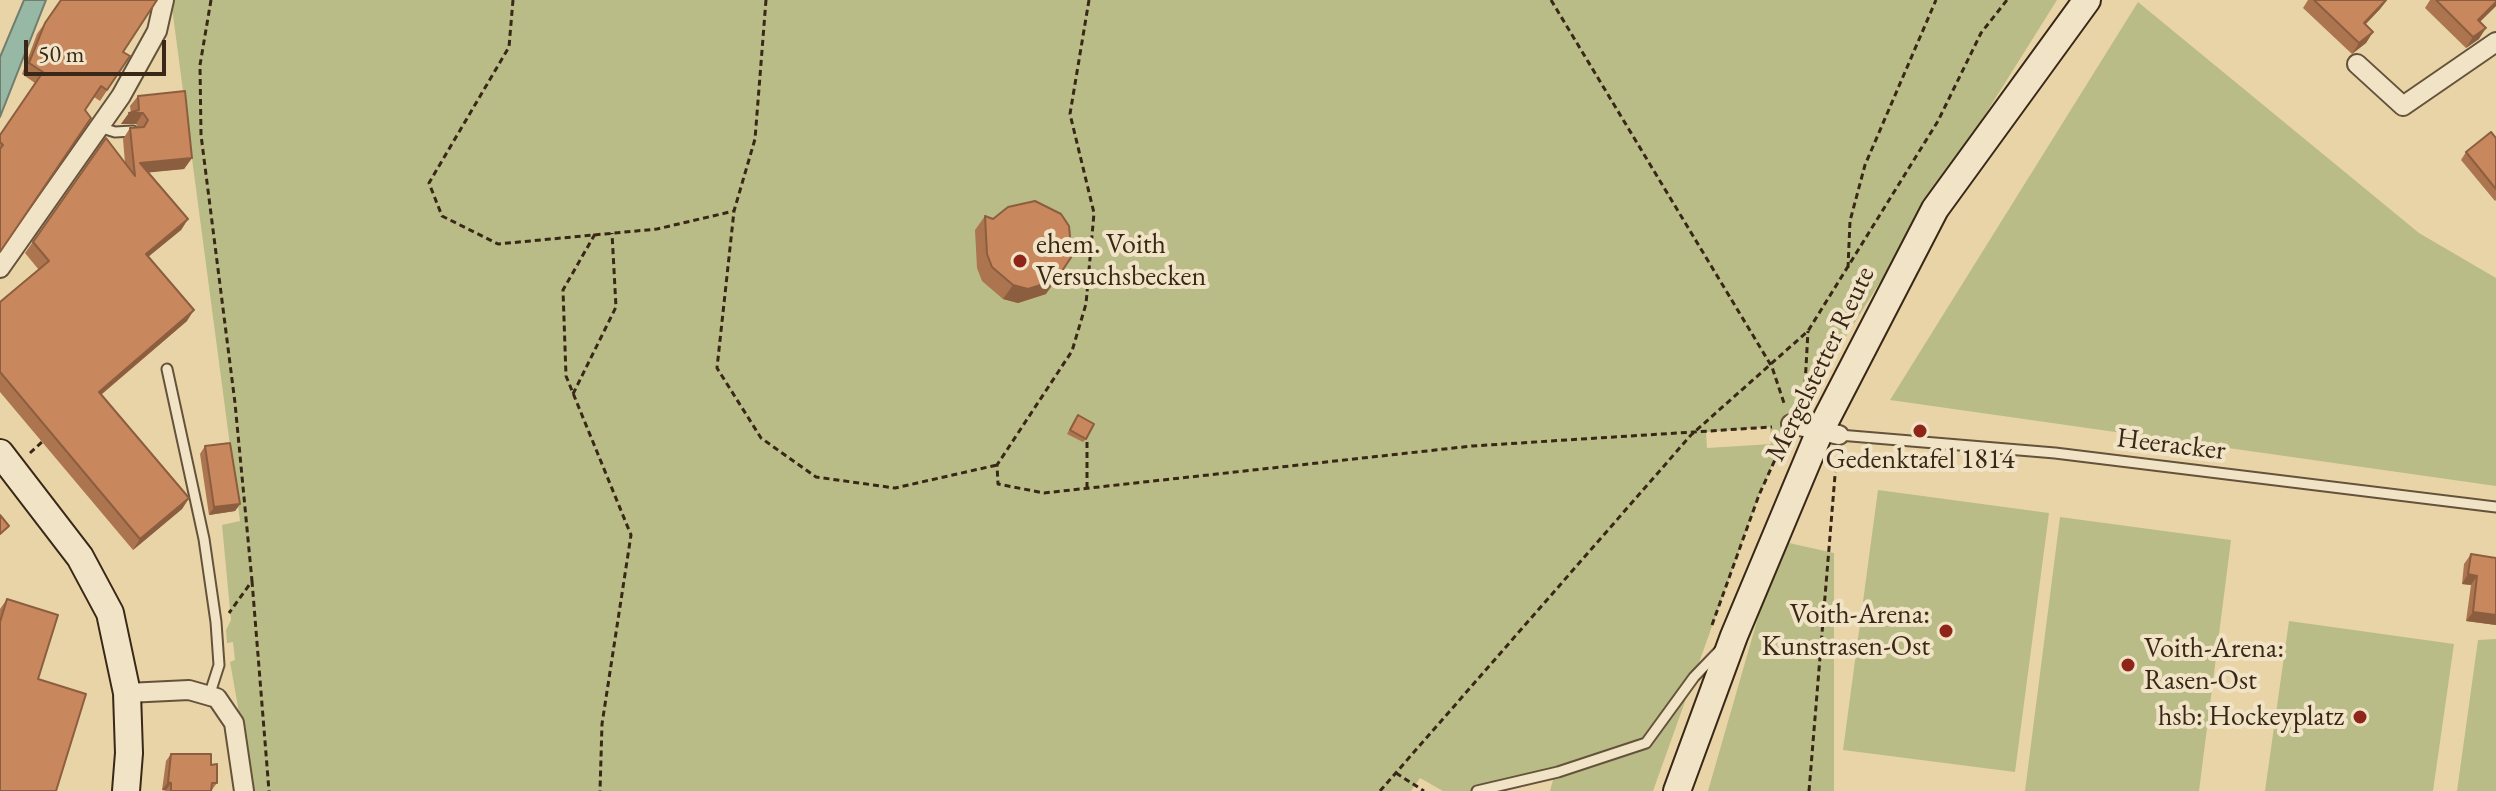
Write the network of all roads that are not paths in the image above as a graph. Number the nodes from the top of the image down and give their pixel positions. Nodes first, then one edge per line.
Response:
1 (164, 0) edge
2 (2087, 0) edge
3 (2496, 42) edge
4 (2357, 64) dead end
5 (99, 127) junction
6 (133, 131) edge
7 (0, 268) edge
8 (167, 369) dead end
9 (1791, 424) road end
10 (1829, 433) junction
11 (0, 453) edge
12 (2496, 507) edge
13 (1721, 635) junction
14 (127, 693) junction
15 (210, 693) junction
16 (126, 791) edge
17 (244, 791) edge
18 (1477, 791) edge
19 (1677, 791) edge

1 - 5 street
2 - 10 street, Mergelstetter Reute
3 - 4 street
5 - 6 lane
5 - 7 street
8 - 15 lane
9 - 10 street
10 - 12 lane, Heeracker
10 - 13 street, Mergelstetter Reute
11 - 14 street
13 - 18 lane
13 - 19 street, Mergelstetter Reute
14 - 15 street
14 - 16 street
15 - 17 street

